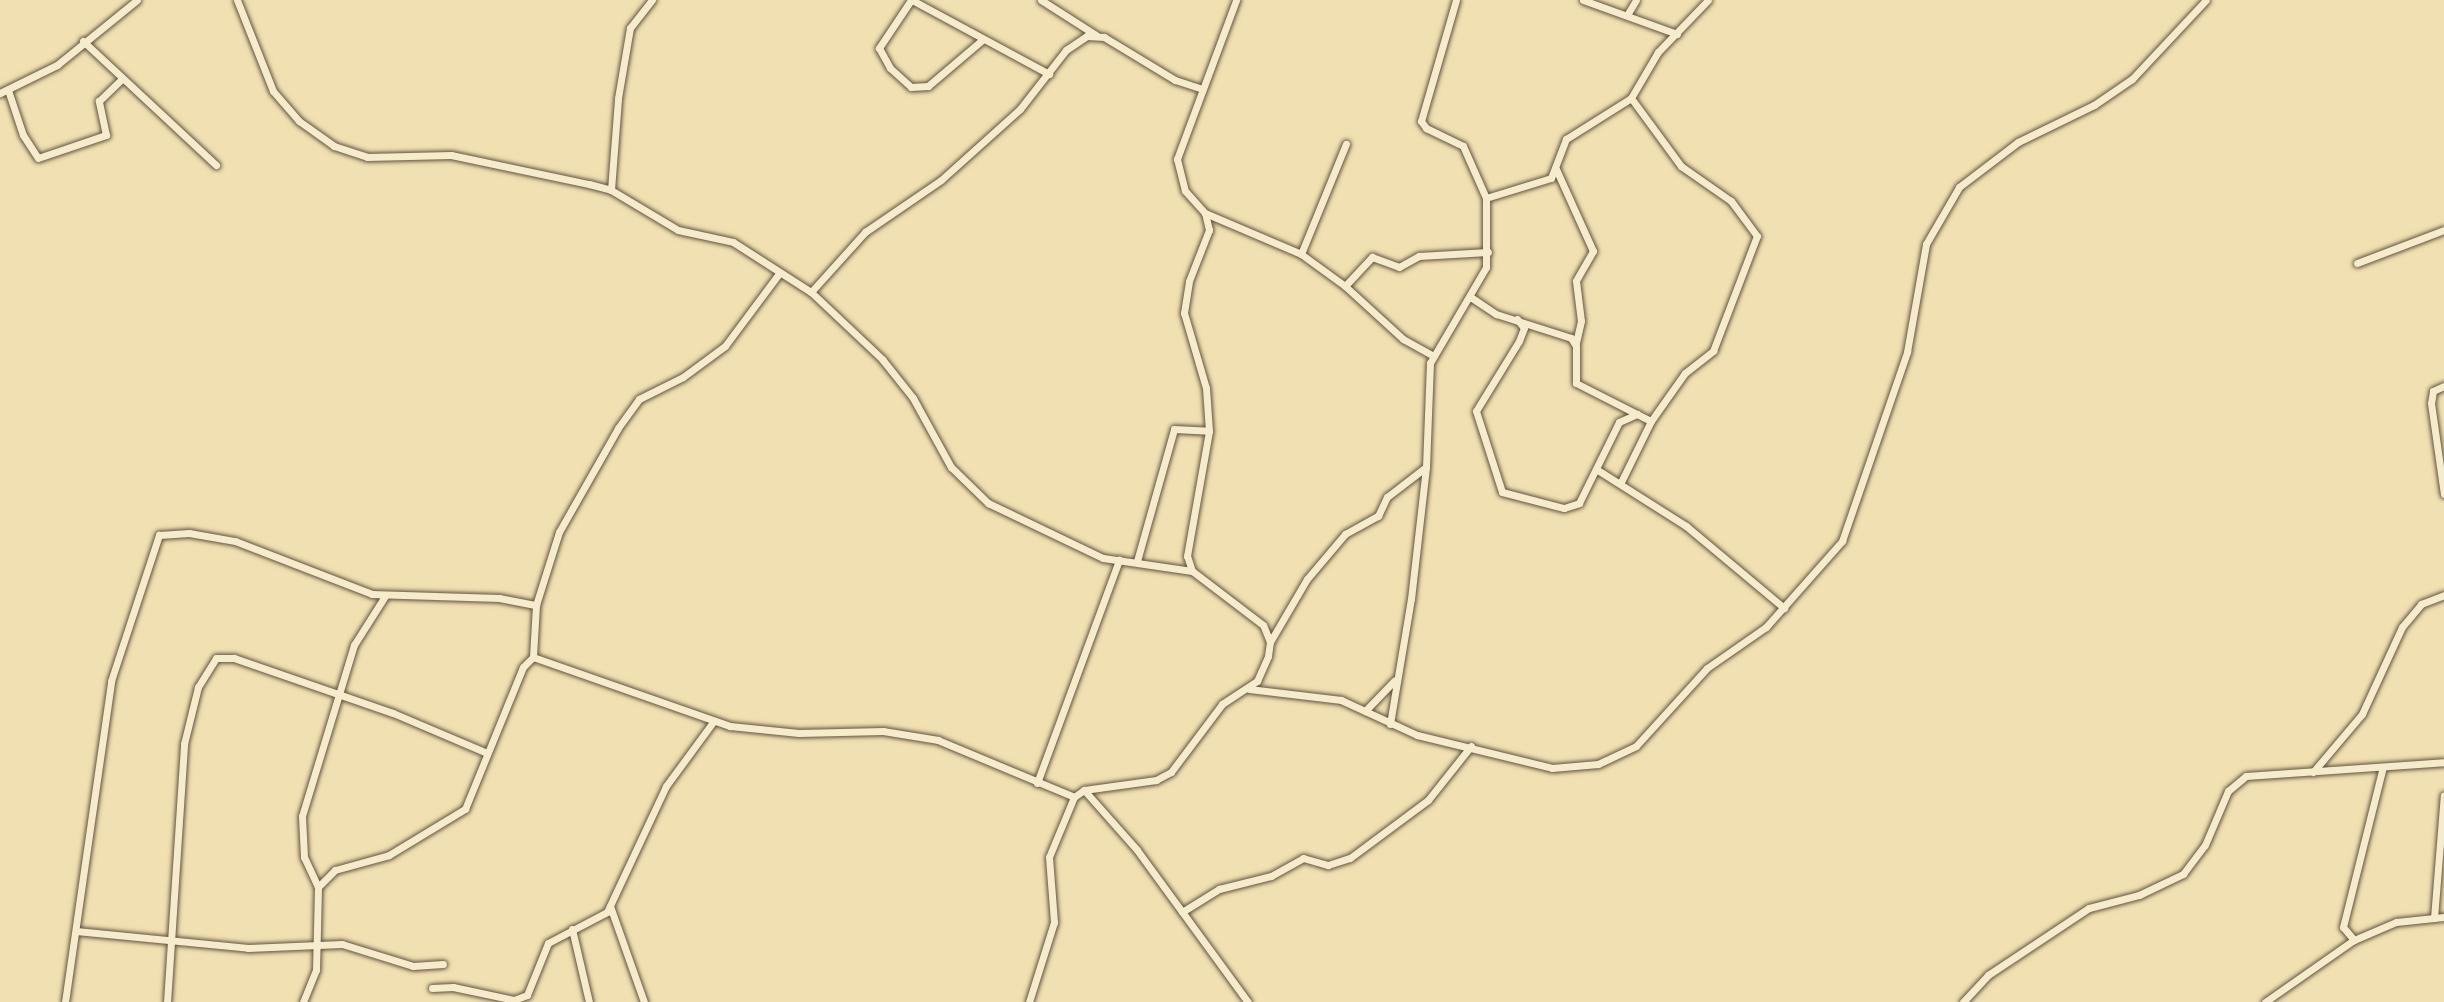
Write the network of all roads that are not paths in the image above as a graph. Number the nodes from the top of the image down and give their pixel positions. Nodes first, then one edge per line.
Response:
1 (137, 0) edge
2 (237, 0) edge
3 (652, 0) edge
4 (911, 0) edge
5 (1041, 0) edge
6 (1236, 0) edge
7 (1456, 0) edge
8 (1583, 0) edge
9 (1636, 0) edge
10 (1708, 0) edge
11 (2206, 0) edge
12 (1627, 15) junction
13 (1677, 34) junction
14 (1096, 35) junction
15 (982, 40) junction
16 (83, 41) junction
17 (1049, 74) junction
18 (122, 79) junction
19 (1203, 89) junction
20 (4, 91) edge
21 (1631, 98) junction
22 (1346, 144) dead end
23 (216, 165) dead end
24 (1556, 169) junction
25 (611, 190) junction
26 (1486, 198) junction
27 (1205, 213) junction
28 (2444, 230) edge
29 (1488, 252) junction
30 (1301, 254) junction
31 (2357, 263) dead end
32 (778, 275) junction
33 (1345, 286) junction
34 (811, 292) junction
35 (1472, 298) junction
36 (1517, 319) junction
37 (1576, 344) junction
38 (1432, 355) junction
39 (2444, 386) edge
40 (1637, 414) junction
41 (1651, 421) junction
42 (1209, 431) junction
43 (1426, 467) junction
44 (1596, 469) junction
45 (1621, 482) junction
46 (2444, 494) edge
47 (1119, 560) junction
48 (1137, 561) junction
49 (1192, 571) junction
50 (2444, 595) edge
51 (385, 596) junction
52 (536, 605) junction
53 (1784, 608) junction
54 (1270, 642) junction
55 (533, 657) junction
56 (1396, 680) junction
57 (1249, 689) junction
58 (338, 695) junction
59 (1365, 711) junction
60 (713, 722) junction
61 (1390, 724) junction
62 (1471, 746) junction
63 (485, 752) junction
64 (2444, 762) edge
65 (2383, 767) junction
66 (2313, 772) junction
67 (1037, 783) junction
68 (1084, 790) junction
69 (2444, 795) edge
70 (1074, 797) junction
71 (318, 887) junction
72 (609, 906) junction
73 (1182, 912) junction
74 (2444, 917) edge
75 (2434, 918) junction
76 (572, 929) junction
77 (76, 931) junction
78 (168, 938) junction
79 (2354, 940) junction
80 (316, 944) junction
81 (443, 964) dead end
82 (432, 988) dead end
83 (527, 999) edge
84 (65, 1002) edge
85 (167, 1002) edge
86 (303, 1002) edge
87 (589, 1002) edge
88 (644, 1002) edge
89 (1029, 1002) edge
90 (1248, 1002) edge
91 (1963, 1002) edge
92 (2265, 1002) edge

1 - 16 street
2 - 25 street
3 - 25 street
4 - 15 street
4 - 15 street
5 - 14 street
6 - 19 street
7 - 26 street
8 - 12 street
9 - 12 street
10 - 13 street
11 - 53 street
12 - 13 street
13 - 21 street
14 - 17 street
14 - 19 street
15 - 17 street
16 - 18 street
16 - 20 street
17 - 34 street
18 - 20 street
18 - 23 street
19 - 27 street
21 - 24 street
21 - 41 street
22 - 30 street
24 - 26 street
24 - 37 street
25 - 32 street
26 - 29 street
27 - 30 street
27 - 42 street
28 - 31 street
29 - 33 street
29 - 35 street
30 - 33 street
32 - 34 street
32 - 52 street
33 - 38 street
34 - 47 street
35 - 36 street
35 - 38 street
36 - 37 street
36 - 44 street
37 - 40 street
38 - 43 street
39 - 46 street
40 - 41 street
40 - 44 street
41 - 45 street
42 - 48 street
42 - 49 street
43 - 54 street
43 - 56 street
44 - 45 street
45 - 53 street
47 - 48 street
47 - 67 street
48 - 49 street
49 - 54 street
50 - 66 street
51 - 52 street
51 - 58 street
51 - 77 street
52 - 55 street
53 - 62 street
54 - 57 street
55 - 60 street
55 - 63 street
56 - 59 street
56 - 61 street
57 - 59 street
57 - 68 street
58 - 63 street
58 - 71 street
58 - 78 street
59 - 61 street
60 - 67 street
60 - 72 street
61 - 62 street
62 - 73 street
63 - 71 street
64 - 65 street
65 - 66 street
65 - 79 street
66 - 91 street
67 - 70 street
68 - 70 street
68 - 73 street
69 - 75 street
70 - 89 street
71 - 80 street
72 - 76 street
72 - 88 street
73 - 90 street
74 - 75 street
75 - 79 street
76 - 83 street
76 - 87 street
77 - 78 street
77 - 84 street
78 - 80 street
78 - 85 street
79 - 92 street
80 - 81 street
80 - 86 street
82 - 83 street

